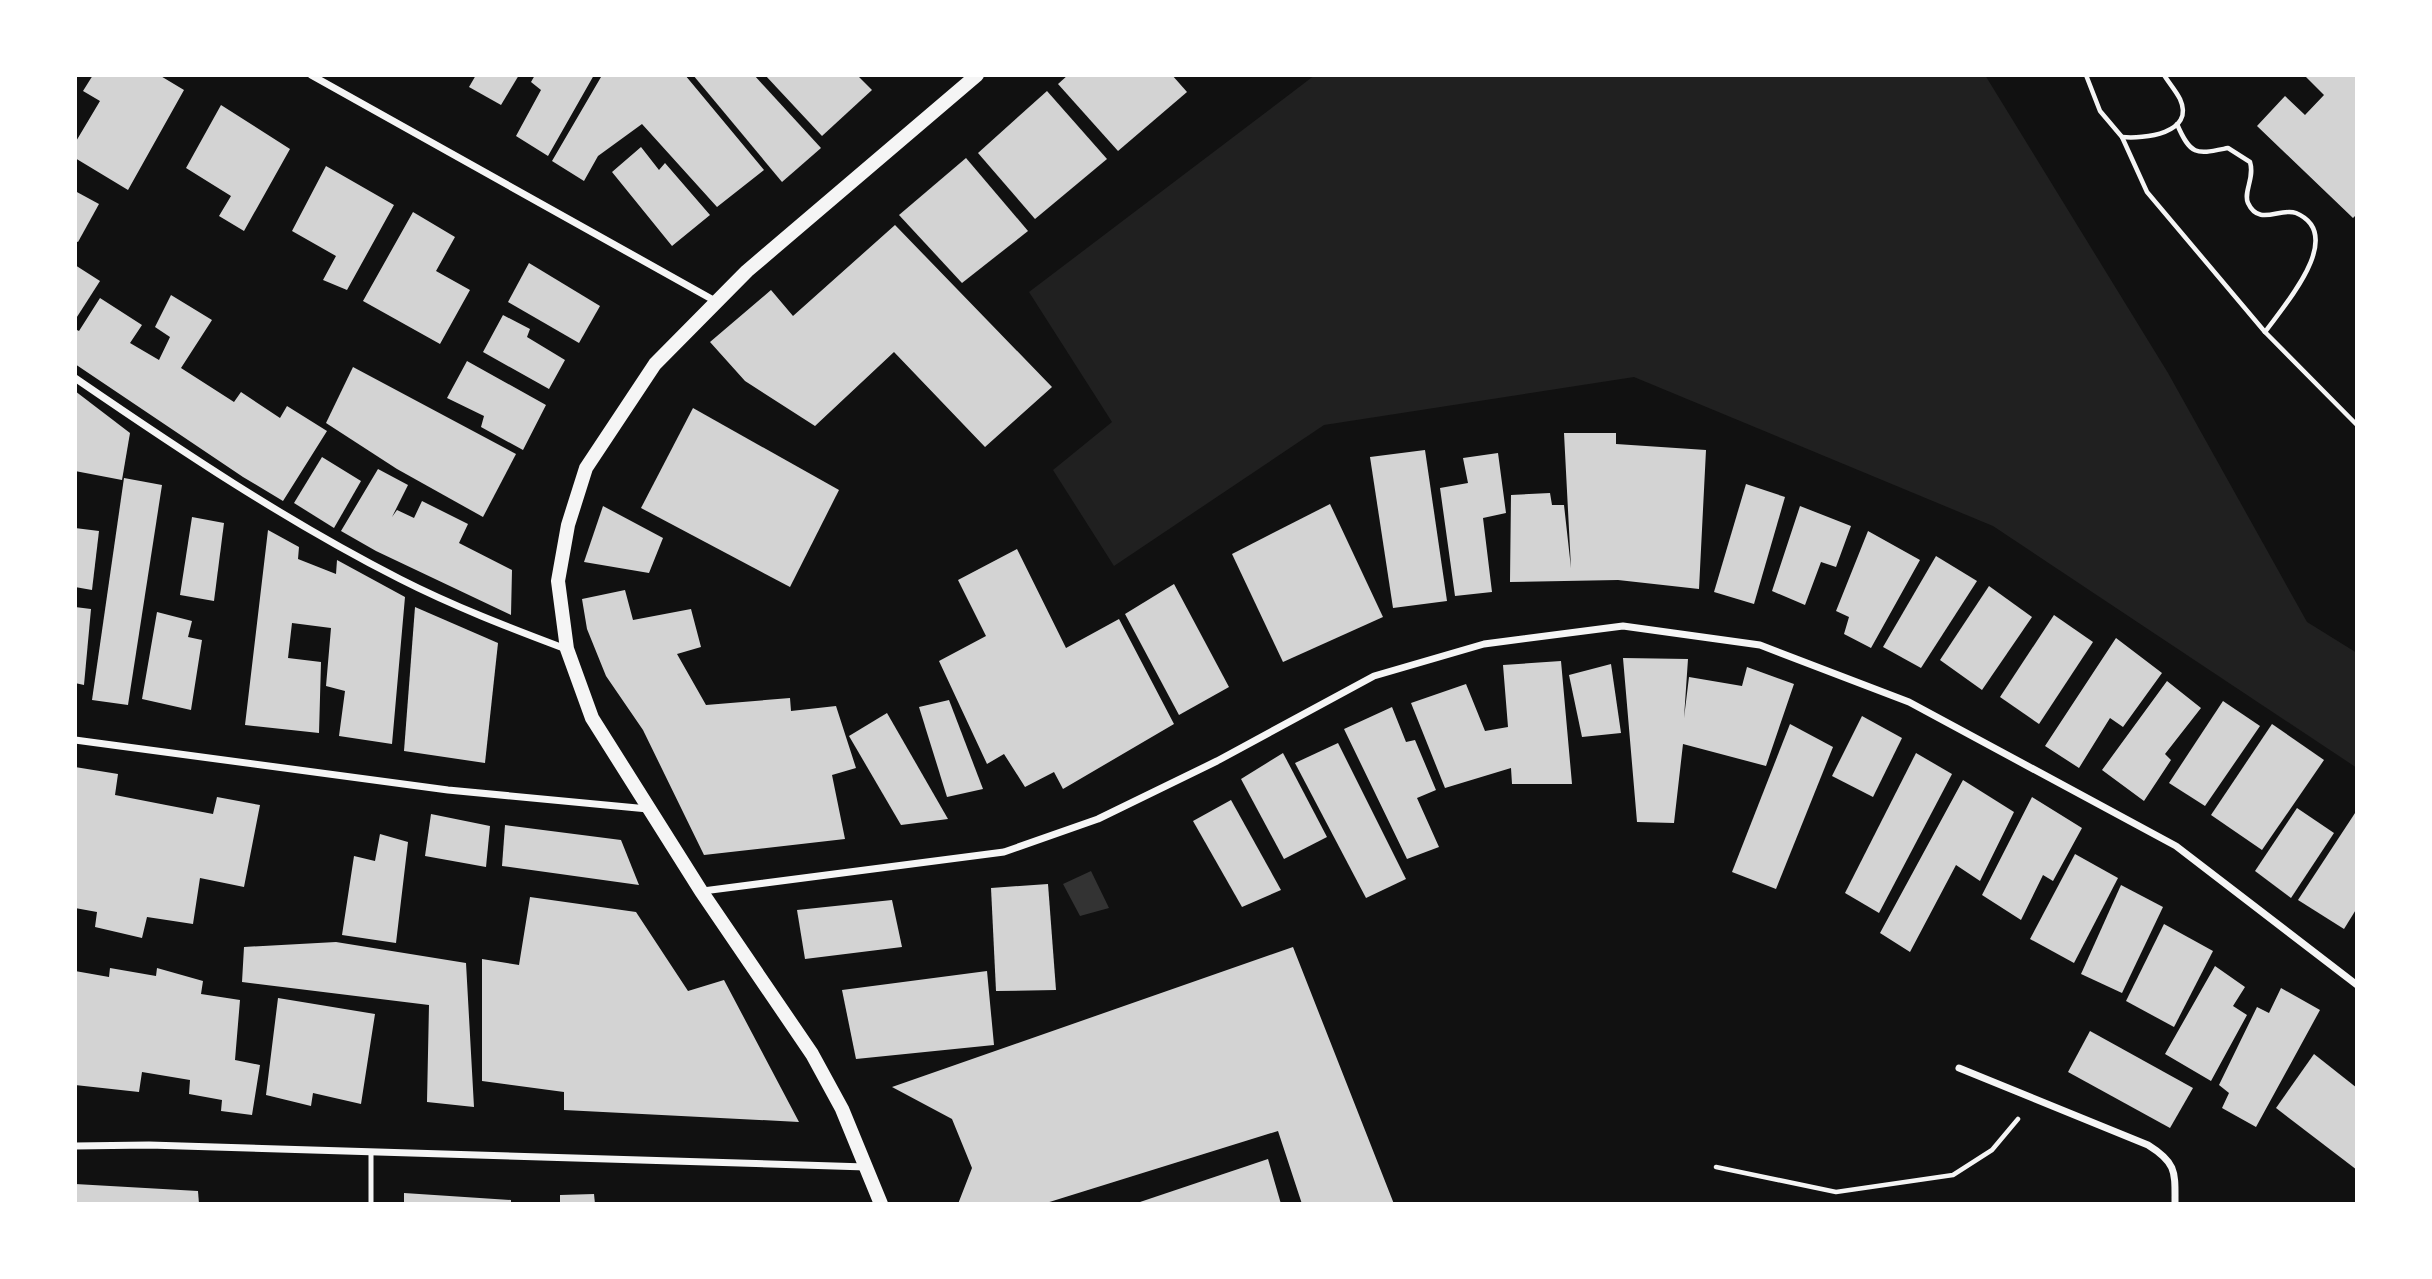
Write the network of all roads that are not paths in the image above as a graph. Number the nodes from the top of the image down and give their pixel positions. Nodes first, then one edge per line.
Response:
1 (311, 75) edge
2 (977, 75) edge
3 (718, 302) junction
4 (75, 378) edge
5 (566, 649) junction
6 (75, 740) edge
7 (648, 808) junction
8 (701, 891) junction
9 (2357, 985) edge
10 (1959, 1068) dead end
11 (75, 1146) edge
12 (371, 1152) junction
13 (867, 1167) junction
14 (371, 1204) edge
15 (881, 1204) edge
16 (2175, 1204) edge

1 - 3 street
2 - 3 main road
3 - 5 main road
4 - 5 street
5 - 7 main road
6 - 7 street
7 - 8 main road
8 - 9 street
8 - 13 main road
10 - 16 street
11 - 12 street
12 - 13 street
12 - 14 lane
13 - 15 main road

